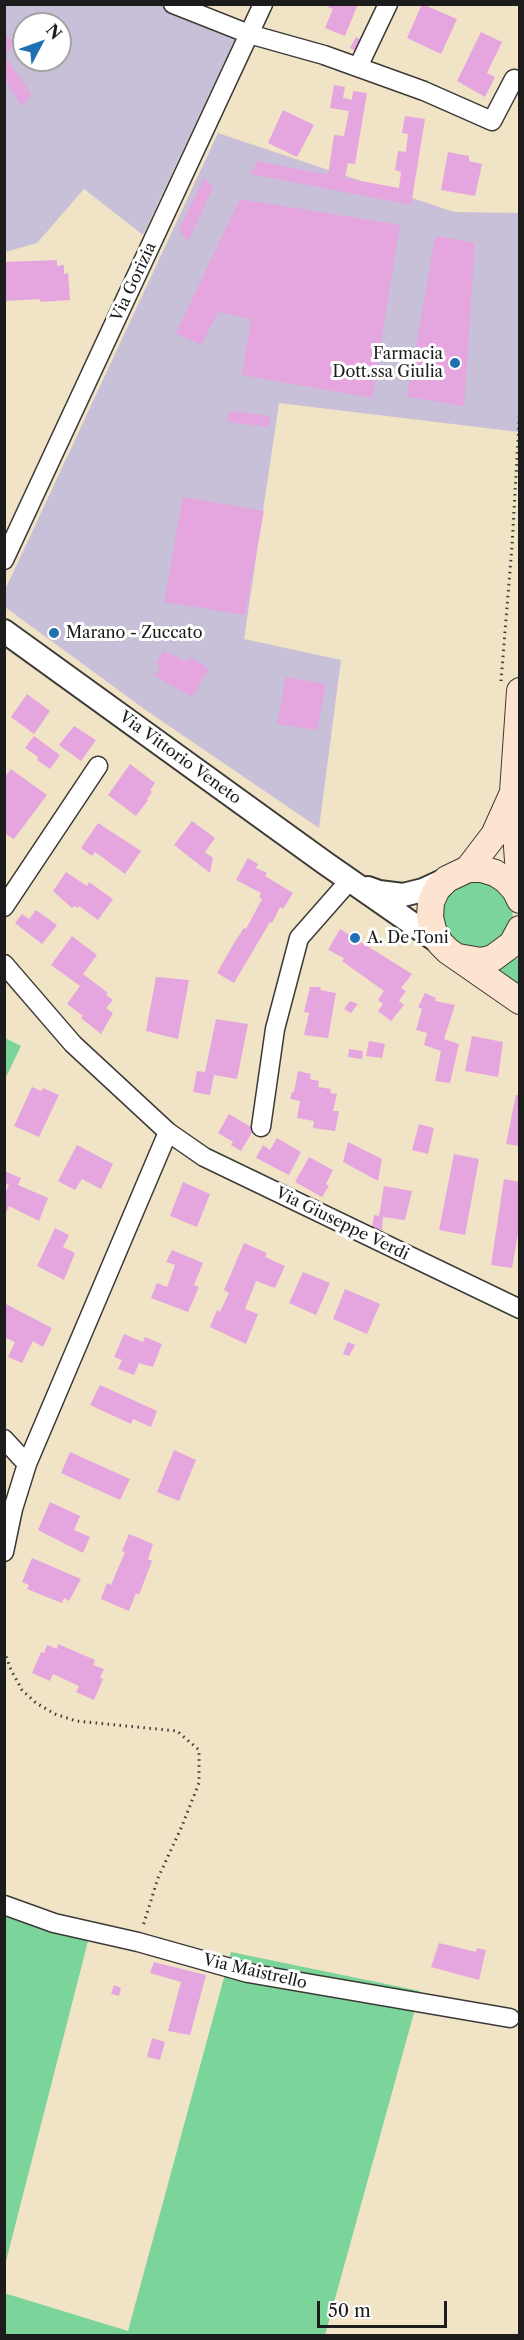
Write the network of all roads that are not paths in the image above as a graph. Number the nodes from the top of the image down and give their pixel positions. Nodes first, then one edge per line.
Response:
1 (173, 4) edge
2 (263, 4) edge
3 (388, 4) edge
4 (249, 34) junction
5 (358, 67) junction
6 (513, 79) dead end
7 (4, 560) edge
8 (4, 631) edge
9 (510, 689) edge
10 (98, 766) dead end
11 (513, 792) junction
12 (458, 874) junction
13 (353, 882) junction
14 (519, 888) edge
15 (519, 900) edge
16 (4, 907) edge
17 (519, 933) edge
18 (449, 950) junction
19 (4, 964) edge
20 (519, 1001) edge
21 (261, 1127) dead end
22 (168, 1132) junction
23 (519, 1309) edge
24 (4, 1439) edge
25 (27, 1464) junction
26 (4, 1552) edge
27 (4, 1905) edge
28 (510, 2018) dead end

1 - 4 street
2 - 4 street, Via Gorizia
3 - 5 street
4 - 5 street
4 - 7 street, Via Gorizia
5 - 6 street
8 - 13 street, Via Vittorio Veneto
9 - 11 main road
10 - 16 street
11 - 12 main road
11 - 14 main road
12 - 13 street, Via Vittorio Veneto
12 - 15 main road
12 - 18 main road
13 - 18 street, Via Vittorio Veneto
13 - 21 street
17 - 18 main road
18 - 20 main road, Via Vittorio Veneto
19 - 22 street, Via Giuseppe Verdi
22 - 23 street, Via Giuseppe Verdi
22 - 25 street
24 - 25 street
25 - 26 street
27 - 28 street, Via Maistrello

